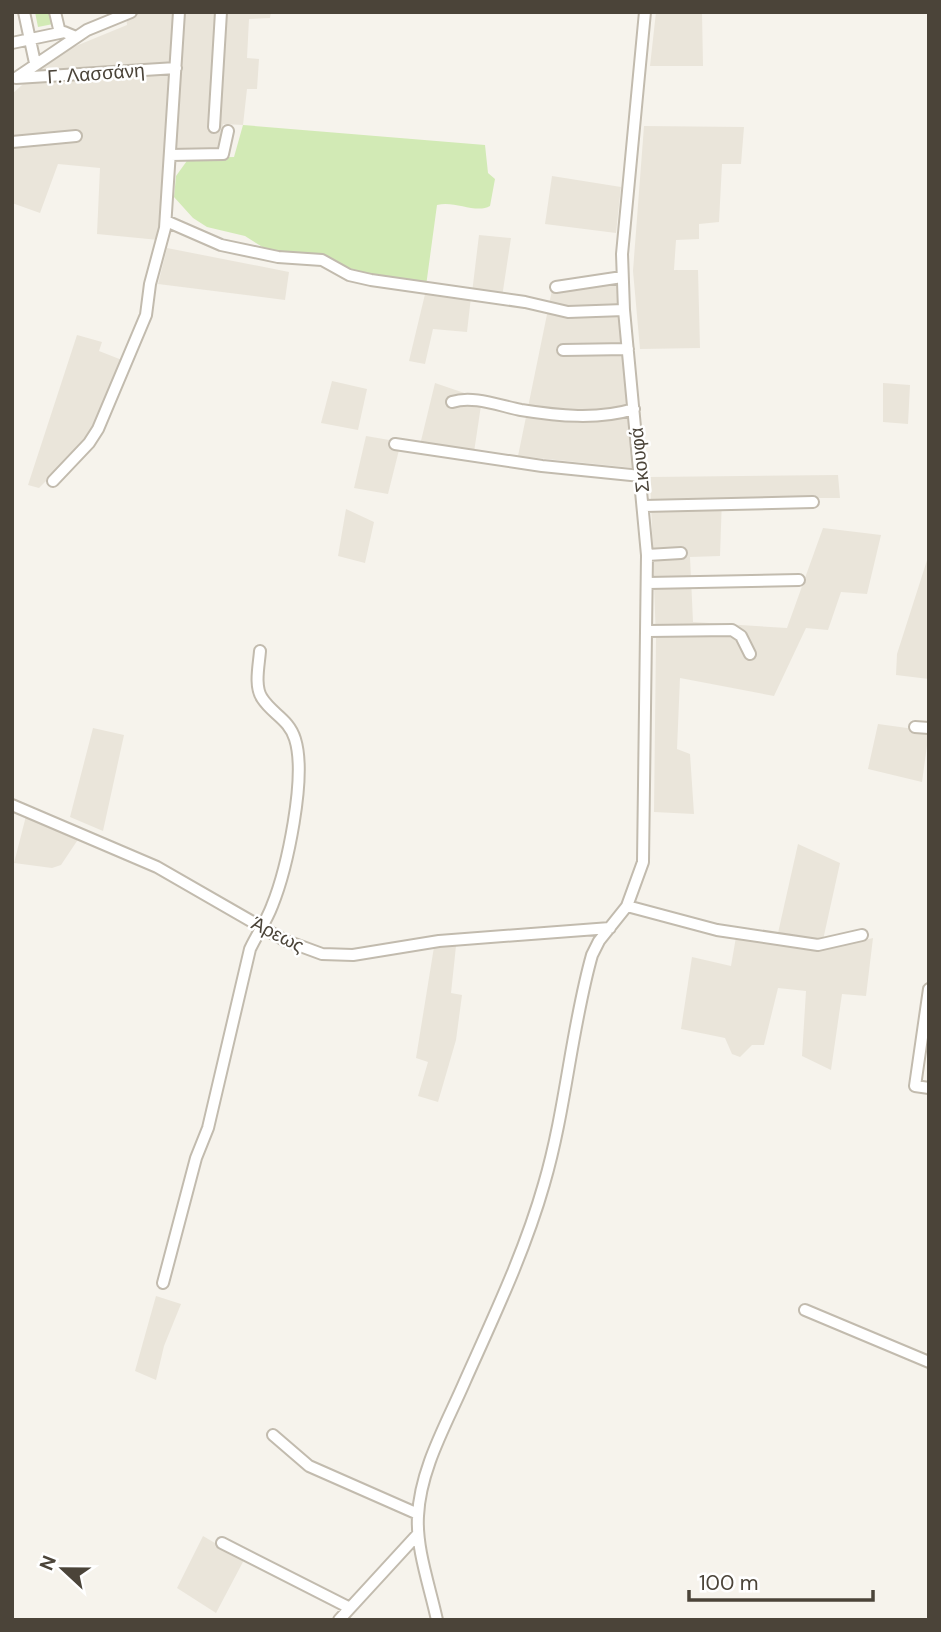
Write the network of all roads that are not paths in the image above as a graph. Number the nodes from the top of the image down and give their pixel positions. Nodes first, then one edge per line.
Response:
1 (24, 12) edge
2 (55, 12) edge
3 (179, 12) edge
4 (221, 12) edge
5 (645, 12) edge
6 (125, 13) edge
7 (60, 33) junction
8 (76, 37) junction
9 (30, 39) junction
10 (12, 43) edge
11 (35, 63) junction
12 (176, 68) junction
13 (14, 80) edge
14 (214, 127) dead end
15 (228, 131) dead end
16 (76, 136) dead end
17 (12, 142) edge
18 (170, 155) junction
19 (166, 221) junction
20 (622, 277) junction
21 (556, 286) dead end
22 (624, 310) junction
23 (628, 349) junction
24 (563, 350) dead end
25 (452, 402) dead end
26 (634, 409) junction
27 (395, 444) dead end
28 (641, 476) junction
29 (53, 481) dead end
30 (813, 502) dead end
31 (644, 506) junction
32 (681, 553) dead end
33 (648, 555) junction
34 (799, 580) dead end
35 (648, 583) junction
36 (648, 631) junction
37 (260, 651) dead end
38 (750, 654) dead end
39 (915, 727) dead end
40 (929, 728) edge
41 (12, 805) edge
42 (627, 906) junction
43 (263, 928) junction
44 (610, 928) junction
45 (862, 935) dead end
46 (929, 989) edge
47 (929, 1088) edge
48 (163, 1283) dead end
49 (805, 1310) dead end
50 (929, 1362) edge
51 (273, 1435) dead end
52 (418, 1514) junction
53 (418, 1534) junction
54 (222, 1543) dead end
55 (350, 1608) junction
56 (339, 1620) edge
57 (437, 1620) edge

1 - 9 street
2 - 7 street
3 - 12 street
4 - 14 street
5 - 20 street, Σκουφά
6 - 8 street
7 - 8 street
7 - 9 street
8 - 11 street
9 - 10 street
9 - 11 street
11 - 13 street
12 - 13 street, Γ. Λασσάνη
12 - 18 street
15 - 18 street
16 - 17 street
18 - 19 street
19 - 22 street
19 - 29 street
20 - 21 street
20 - 22 street, Σκουφά
22 - 23 street, Σκουφά
23 - 24 street
23 - 26 street, Σκουφά
25 - 26 street
26 - 28 street, Σκουφά
27 - 28 street
28 - 31 street, Σκουφά
30 - 31 street
31 - 33 street, Σκουφά
32 - 33 street
33 - 35 street, Σκουφά
34 - 35 street
35 - 36 street, Σκουφά
36 - 38 street
36 - 42 street, Σκουφά
37 - 43 street
39 - 40 street
41 - 43 street, Άρεως
42 - 44 street, Σκουφά
42 - 45 street
43 - 44 street, Άρεως
43 - 48 street
44 - 52 street, Σκουφά
46 - 47 street
49 - 50 street
51 - 52 street
52 - 53 street, Σκουφά
53 - 55 street
53 - 57 street, Σκουφά
54 - 55 street
55 - 56 street

